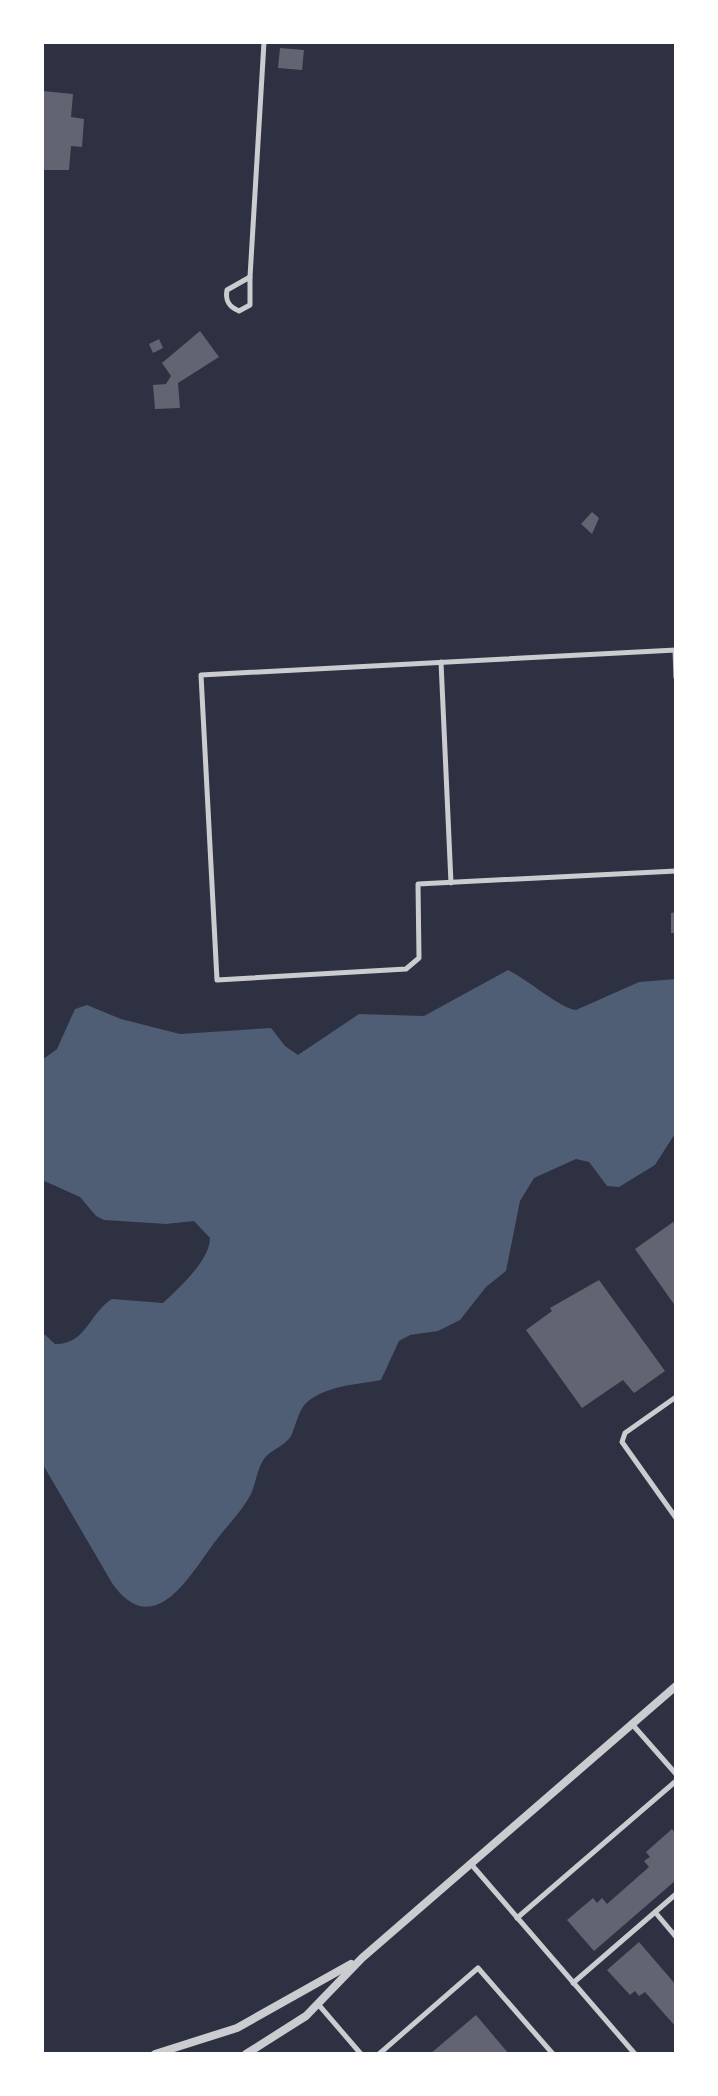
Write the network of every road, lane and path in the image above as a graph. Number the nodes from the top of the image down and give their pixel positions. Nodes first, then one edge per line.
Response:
1 (264, 42) edge
2 (250, 277) junction
3 (675, 650) edge
4 (441, 662) junction
5 (676, 678) edge
6 (676, 871) edge
7 (451, 883) junction
8 (676, 1397) edge
9 (676, 1518) edge
10 (676, 1686) edge
11 (632, 1724) junction
12 (676, 1774) edge
13 (676, 1781) edge
14 (470, 1864) junction
15 (676, 1894) edge
16 (655, 1912) junction
17 (517, 1918) junction
18 (676, 1937) edge
19 (362, 1958) junction
20 (573, 1983) junction
21 (318, 2004) junction
22 (155, 2054) edge
23 (246, 2054) edge
24 (361, 2054) edge
25 (379, 2054) edge
26 (553, 2054) edge
27 (635, 2054) edge

1 - 2 lane
2 - 2 lane
3 - 4 lane
3 - 5 lane
4 - 7 lane
4 - 7 lane
6 - 7 lane
8 - 9 lane
10 - 11 street
11 - 12 lane
11 - 14 street
13 - 17 lane
14 - 17 lane
14 - 19 street
15 - 16 lane
16 - 18 lane
16 - 20 lane
17 - 20 lane
19 - 21 street
19 - 22 street
20 - 27 lane
21 - 23 street
21 - 24 lane
25 - 26 lane

